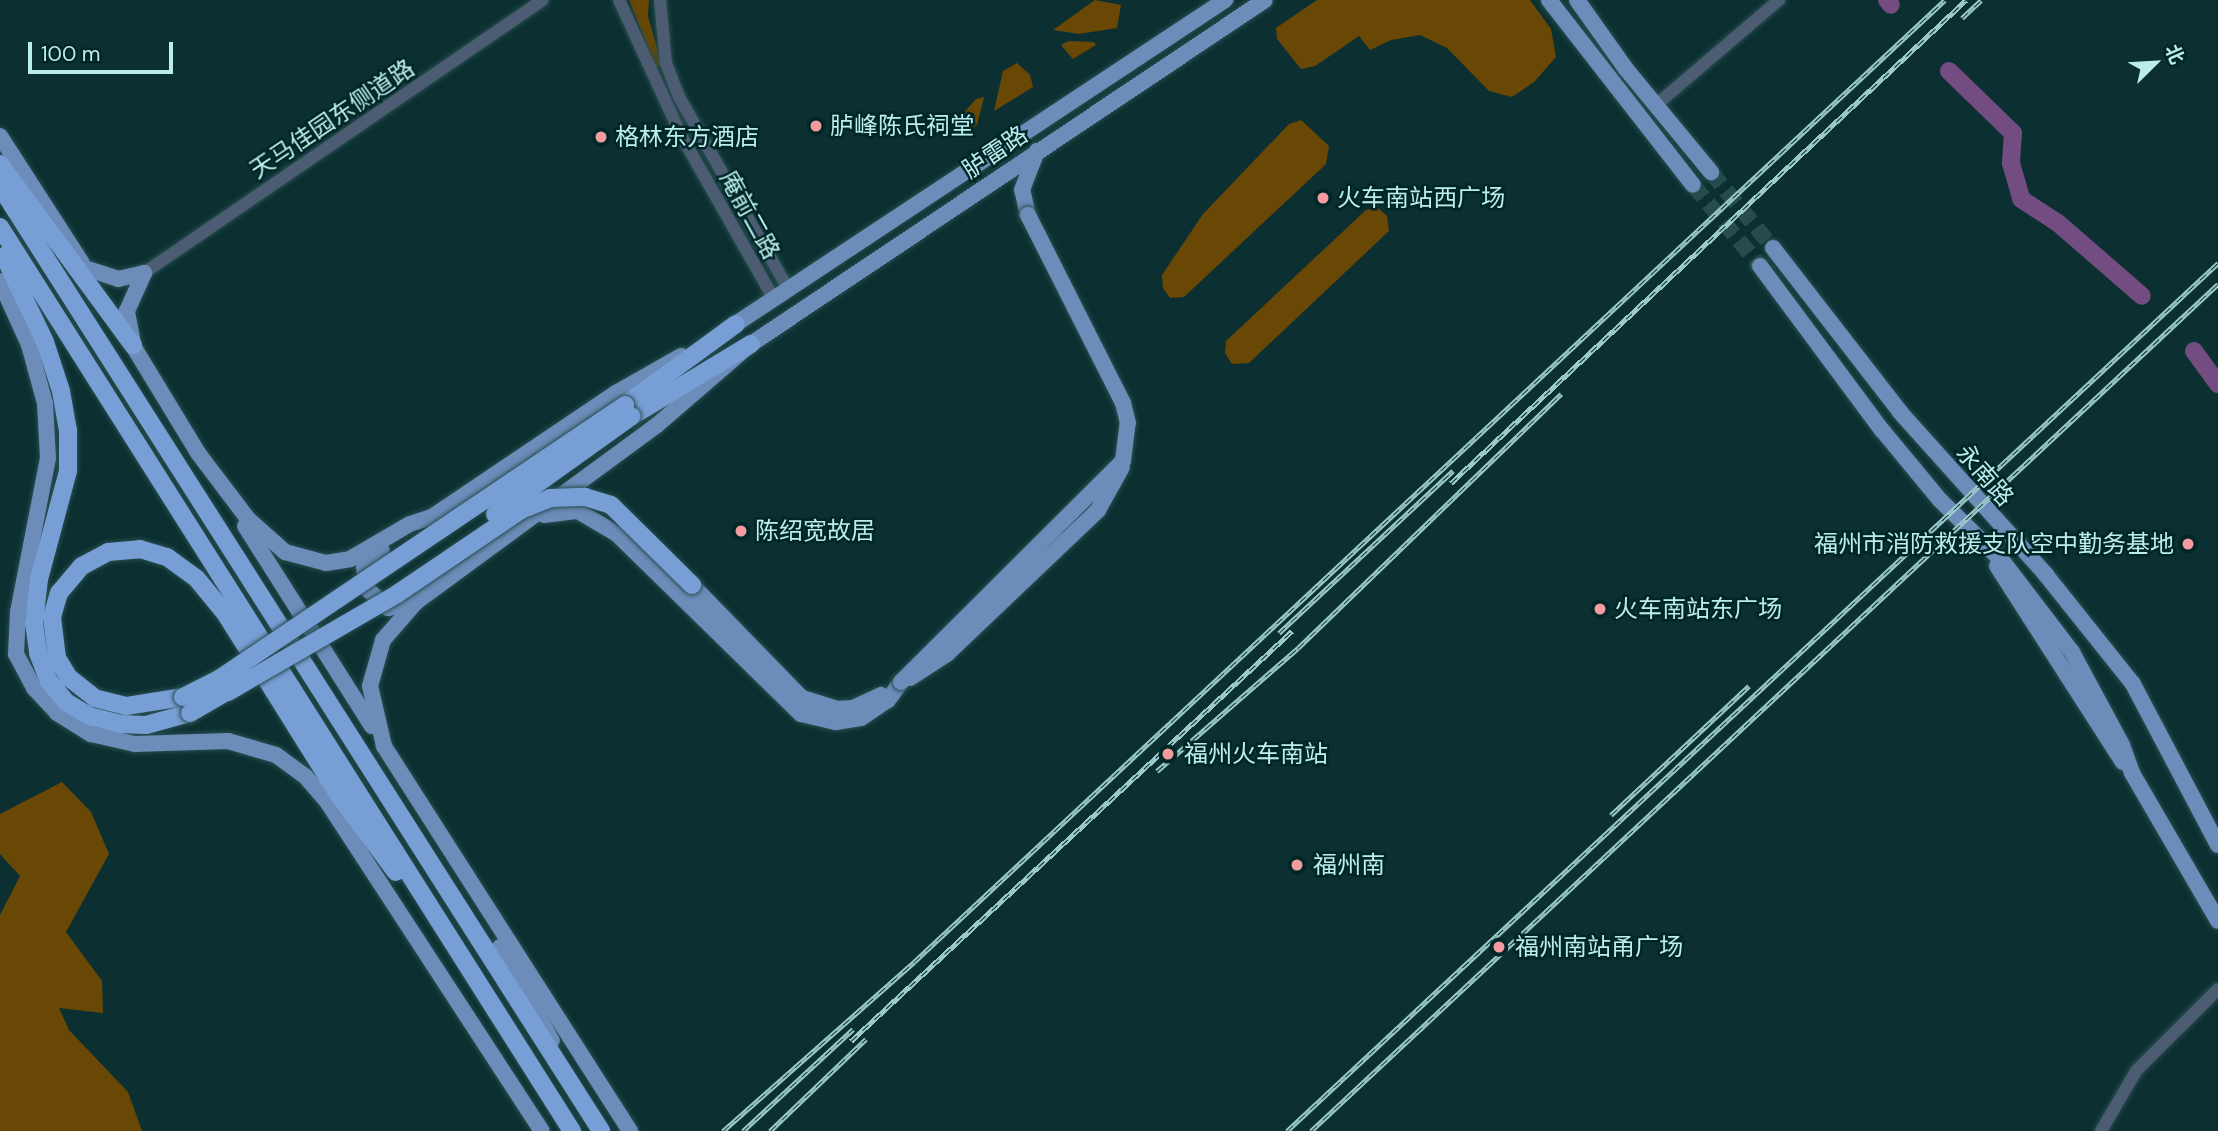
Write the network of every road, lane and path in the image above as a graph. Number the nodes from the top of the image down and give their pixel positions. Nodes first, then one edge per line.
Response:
1 (543, 0) edge
2 (619, 0) edge
3 (660, 0) edge
4 (1225, 0) edge
5 (1265, 0) edge
6 (1549, 0) edge
7 (1577, 0) edge
8 (1779, 0) edge
9 (1656, 105) junction
10 (0, 136) edge
11 (1037, 151) junction
12 (5, 158) edge
13 (1711, 172) tunnel mouth
14 (1693, 185) tunnel mouth
15 (2, 188) edge
16 (0, 227) edge
17 (1773, 247) tunnel mouth
18 (0, 250) edge
19 (1760, 266) tunnel mouth
20 (78, 267) junction
21 (144, 274) junction
22 (0, 279) edge
23 (788, 289) junction
24 (774, 299) junction
25 (736, 324) junction
26 (751, 344) junction
27 (133, 345) junction
28 (47, 348) junction
29 (629, 411) junction
30 (198, 453) junction
31 (432, 517) junction
32 (535, 518) junction
33 (686, 591) junction
34 (416, 602) junction
35 (228, 692) junction
36 (187, 705) junction
37 (384, 746) junction
38 (338, 794) junction
39 (2216, 841) edge
40 (452, 855) junction
41 (2218, 920) edge
42 (466, 962) junction
43 (2218, 989) edge
44 (458, 1007) junction
45 (599, 1128) edge
46 (541, 1131) edge
47 (572, 1131) edge
48 (630, 1131) edge
49 (2101, 1131) edge

1 - 21 street, 天马佳园东侧道路
2 - 24 street, 庵前二路
3 - 23 street
4 - 23 main road, 胪雷路
5 - 11 main road, 胪雷路
6 - 14 main road
7 - 9 main road
8 - 9 street
9 - 13 main road
10 - 12 main road
11 - 26 main road, 胪雷路
11 - 33 main road, bridge
12 - 20 highway
12 - 20 main road
15 - 45 highway
16 - 42 highway
17 - 39 main road, 永南路
18 - 28 highway
19 - 41 main road
20 - 21 main road
20 - 27 highway
21 - 27 main road
22 - 28 main road
22 - 44 main road
23 - 24 main road, 胪雷路
24 - 25 main road, 胪雷路
25 - 29 highway
25 - 31 main road, 胪雷路
26 - 29 highway
26 - 32 main road, 胪雷路
27 - 30 main road
28 - 36 highway
29 - 35 highway, bridge
29 - 36 highway, bridge
30 - 31 main road
30 - 37 main road
31 - 34 main road
32 - 33 main road
32 - 34 main road, 胪雷路
33 - 35 highway, bridge
34 - 37 main road, 胪雷路
35 - 36 highway, bridge
36 - 38 highway
37 - 40 main road
38 - 42 highway
38 - 44 main road
40 - 45 main road
40 - 48 main road
42 - 47 highway
43 - 49 street
44 - 46 main road

